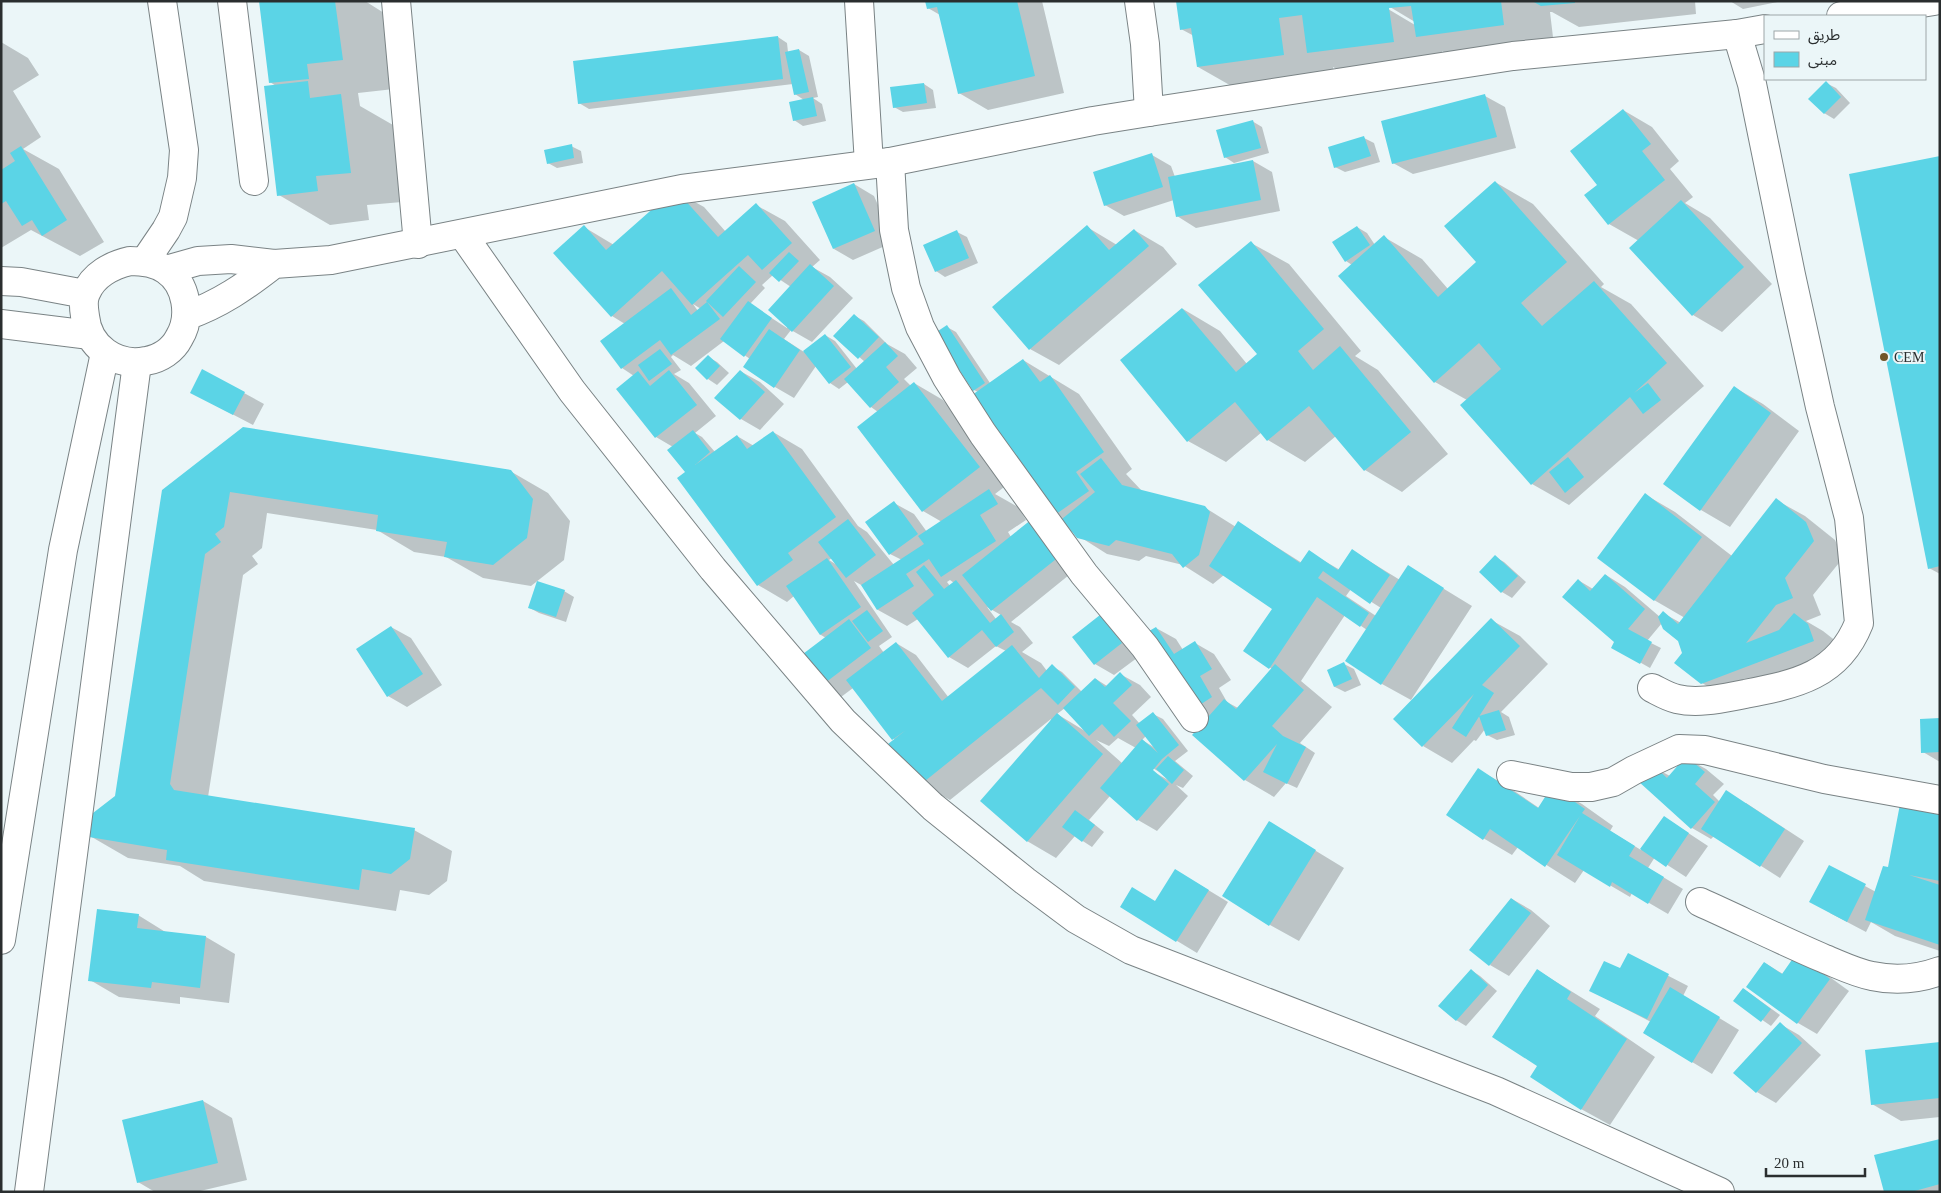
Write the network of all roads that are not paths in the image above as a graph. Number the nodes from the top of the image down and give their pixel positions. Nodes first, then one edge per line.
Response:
1 (162, 1) edge
2 (232, 1) edge
3 (396, 1) edge
4 (859, 1) edge
5 (1139, 1) edge
6 (1934, 1) edge
7 (1881, 5) edge
8 (1844, 15) edge
9 (1764, 29) edge
10 (1737, 34) junction
11 (1149, 112) junction
12 (880, 163) junction
13 (254, 181) dead end
14 (462, 235) junction
15 (418, 244) junction
16 (274, 264) junction
17 (156, 266) junction
18 (1, 281) edge
19 (85, 294) junction
20 (186, 316) junction
21 (1, 324) edge
22 (98, 344) junction
23 (137, 363) junction
24 (1652, 688) dead end
25 (1194, 718) dead end
26 (1511, 775) dead end
27 (1940, 800) edge
28 (4, 897) edge
29 (1700, 902) dead end
30 (1, 940) edge
31 (1940, 971) edge
32 (29, 1192) edge
33 (1720, 1192) edge

1 - 17 street
2 - 13 street
3 - 15 street
4 - 12 street
5 - 11 street
6 - 7 street
7 - 8 street
9 - 10 street
10 - 11 street
10 - 24 street
11 - 12 street
12 - 14 street
12 - 25 street
14 - 15 street
14 - 33 street
15 - 16 street
16 - 17 street
16 - 20 street
17 - 19 street
17 - 20 street
18 - 19 street
19 - 22 street
20 - 23 street
21 - 22 street
22 - 23 street
22 - 28 street
23 - 32 street
26 - 27 street
28 - 30 street
29 - 31 street

